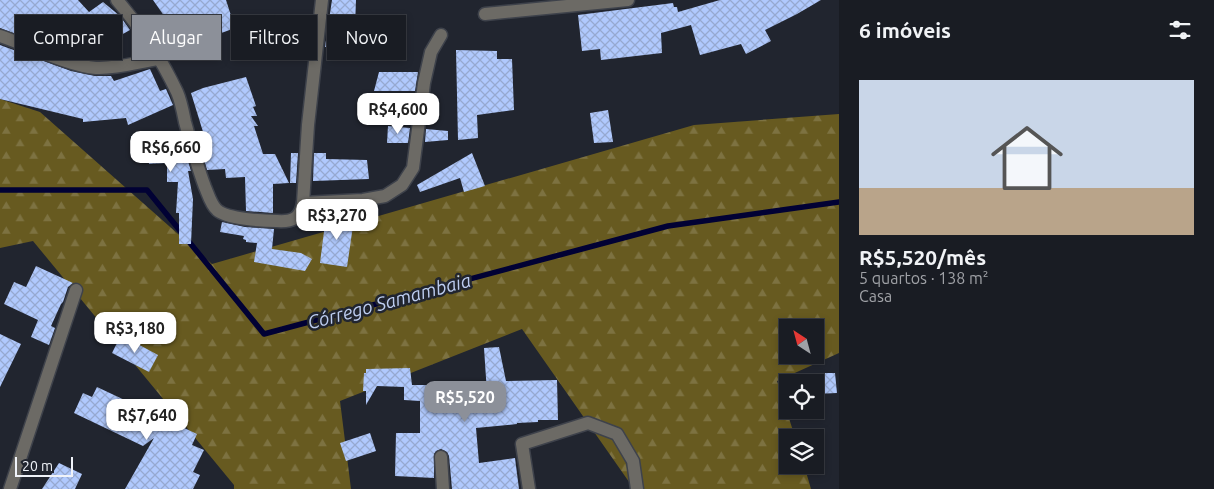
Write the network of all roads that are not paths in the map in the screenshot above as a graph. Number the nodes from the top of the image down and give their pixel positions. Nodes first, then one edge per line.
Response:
1 (117, 0) edge
2 (322, 0) edge
3 (628, 0) edge
4 (486, 14) dead end
5 (132, 20) edge
6 (441, 35) dead end
7 (0, 36) edge
8 (152, 60) edge
9 (159, 60) edge
10 (304, 203) junction
11 (76, 290) dead end
12 (441, 457) dead end
13 (10, 489) edge
14 (443, 489) edge
15 (529, 489) edge
16 (637, 489) edge

1 - 5 street
2 - 10 street
3 - 4 street
6 - 10 street
7 - 8 street
9 - 10 street
11 - 13 street
12 - 14 street
15 - 16 street

